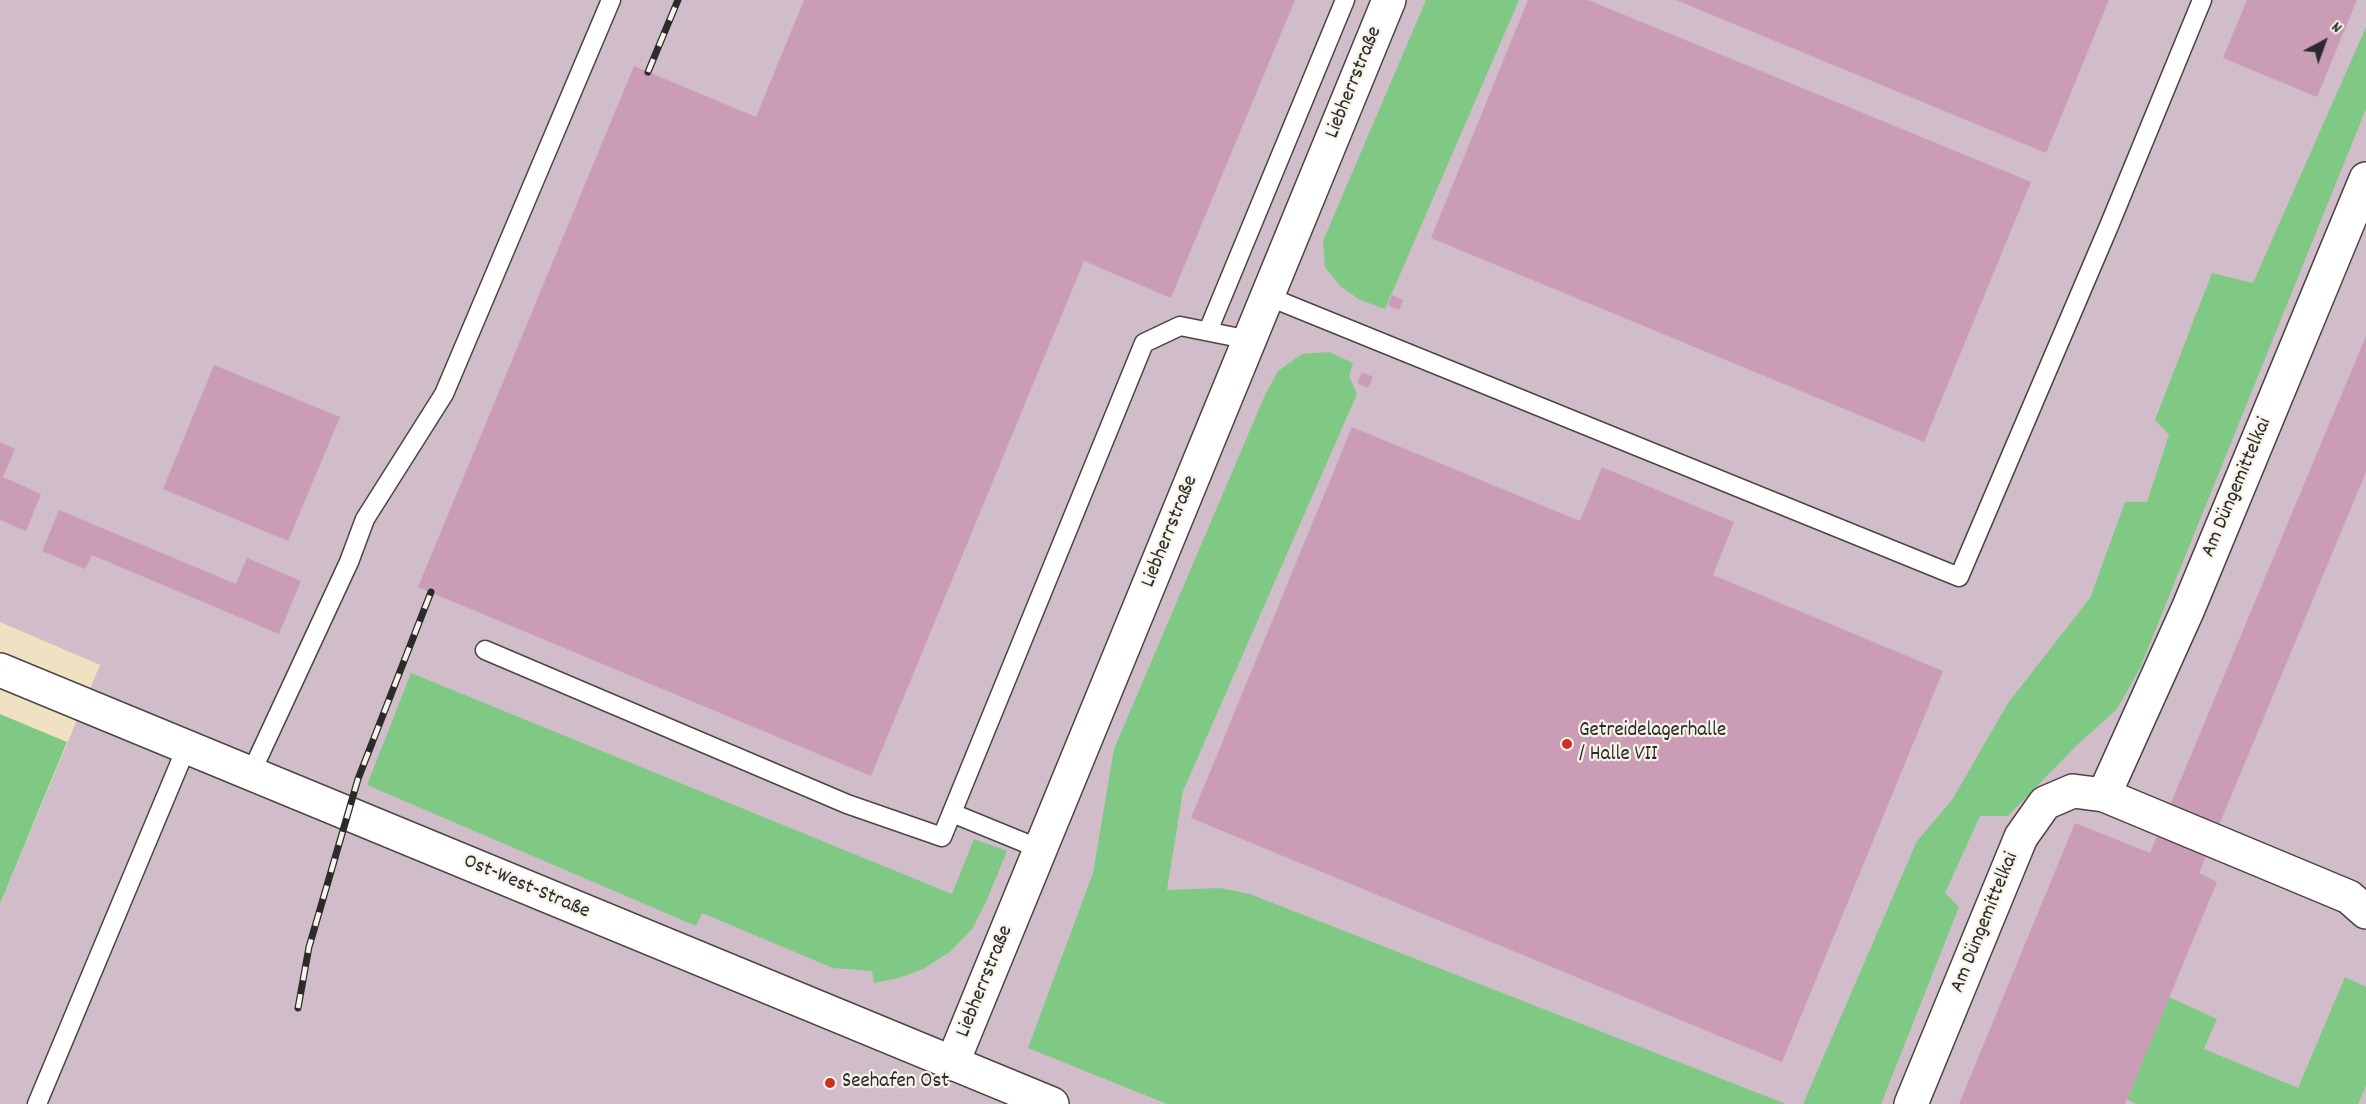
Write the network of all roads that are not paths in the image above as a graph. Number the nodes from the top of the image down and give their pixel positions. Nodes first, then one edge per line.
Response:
1 (611, 0) edge
2 (1345, 0) edge
3 (1389, 0) edge
4 (2202, 0) edge
5 (2366, 179) edge
6 (1267, 296) junction
7 (1208, 331) junction
8 (1250, 340) junction
9 (484, 650) dead end
10 (0, 670) edge
11 (187, 746) junction
12 (251, 773) junction
13 (2104, 795) junction
14 (952, 813) junction
15 (1040, 849) junction
16 (2366, 912) edge
17 (952, 1064) junction
18 (998, 1094) edge
19 (37, 1104) edge
20 (1052, 1104) edge
21 (1911, 1104) edge

1 - 12 lane
2 - 7 lane
3 - 6 street, Liebherrstraße
4 - 6 lane
5 - 13 street, Am Düngemittelkai
6 - 8 street, Liebherrstraße
7 - 8 lane
7 - 14 lane
8 - 15 street, Liebherrstraße
9 - 14 lane
10 - 11 street, Ost-West-Straße
11 - 12 street, Ost-West-Straße
11 - 19 lane
12 - 17 street, Ost-West-Straße
13 - 16 street, Am Düngemittelkai
13 - 21 street, Am Düngemittelkai
14 - 15 lane
15 - 17 street, Liebherrstraße
17 - 18 street, Ost-West-Straße
18 - 20 street, Ost-West-Straße

